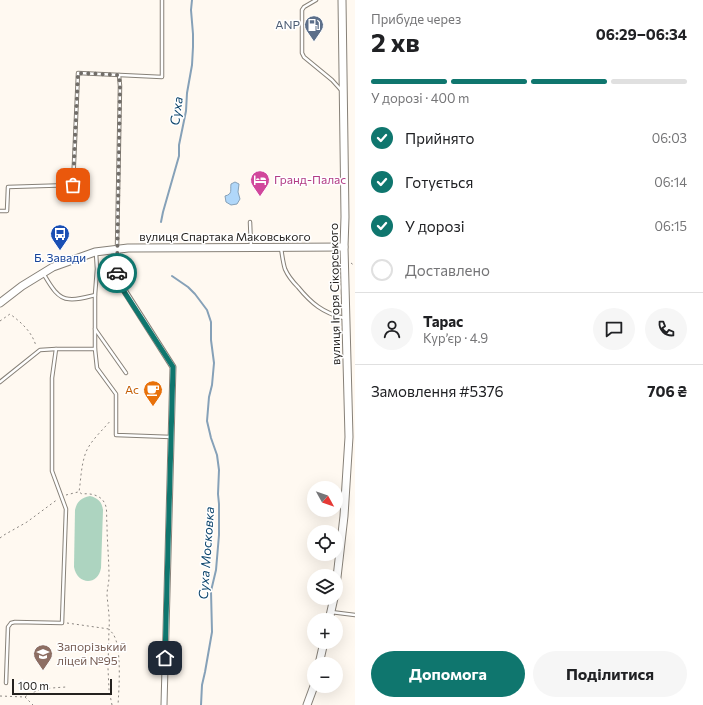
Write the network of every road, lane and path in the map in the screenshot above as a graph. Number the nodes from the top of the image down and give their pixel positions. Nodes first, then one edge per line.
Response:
1 (162, 0) edge
2 (316, 0) edge
3 (342, 0) edge
4 (119, 75) junction
5 (343, 93) junction
6 (0, 211) edge
7 (250, 222) dead end
8 (251, 247) junction
9 (280, 247) junction
10 (344, 247) junction
11 (117, 249) junction
12 (96, 252) junction
13 (42, 273) junction
14 (95, 295) junction
15 (0, 303) edge
16 (346, 318) junction
17 (0, 321) edge
18 (95, 329) junction
19 (56, 349) junction
20 (95, 349) junction
21 (38, 352) junction
22 (126, 373) dead end
23 (0, 382) edge
24 (351, 390) edge
25 (112, 420) dead end
26 (171, 436) junction
27 (79, 492) junction
28 (61, 496) junction
29 (0, 538) edge
30 (338, 569) edge
31 (343, 615) edge
32 (355, 615) edge
33 (62, 623) junction
34 (109, 629) junction
35 (6, 683) dead end
36 (66, 687) dead end
37 (311, 693) edge
38 (0, 696) edge
39 (25, 697) junction
40 (33, 705) edge
41 (112, 705) edge
42 (118, 705) edge
43 (164, 705) edge
44 (307, 705) edge

1 - 4 lane
2 - 5 lane
3 - 5 main road, вулиця Ігоря Сікорського
4 - 6 lane
4 - 11 lane
5 - 10 main road, вулиця Ігоря Сікорського
7 - 8 lane
8 - 9 main road, вулиця Спартака Маковського
8 - 11 main road, вулиця Спартака Маковського
9 - 10 main road, вулиця Спартака Маковського
9 - 16 lane
10 - 16 main road, вулиця Ігоря Сікорського
11 - 12 main road, вулиця Спартака Маковського
11 - 26 street
12 - 13 main road, вулиця Спартака Маковського
12 - 14 lane
13 - 14 lane
13 - 15 main road, вулиця Спартака Маковського
14 - 18 lane
16 - 24 main road, вулиця Ігоря Сікорського
17 - 21 path
18 - 20 lane
18 - 22 lane
19 - 20 lane
19 - 21 lane
19 - 28 lane
20 - 26 lane
21 - 23 lane
24 - 30 main road, вулиця Ігоря Сікорського
25 - 27 path
26 - 43 street
27 - 28 path
27 - 34 path
28 - 29 path
28 - 33 lane
31 - 32 lane
33 - 34 path
33 - 35 lane
34 - 41 path
34 - 42 path
36 - 39 path
37 - 44 main road
38 - 39 path
39 - 40 path

